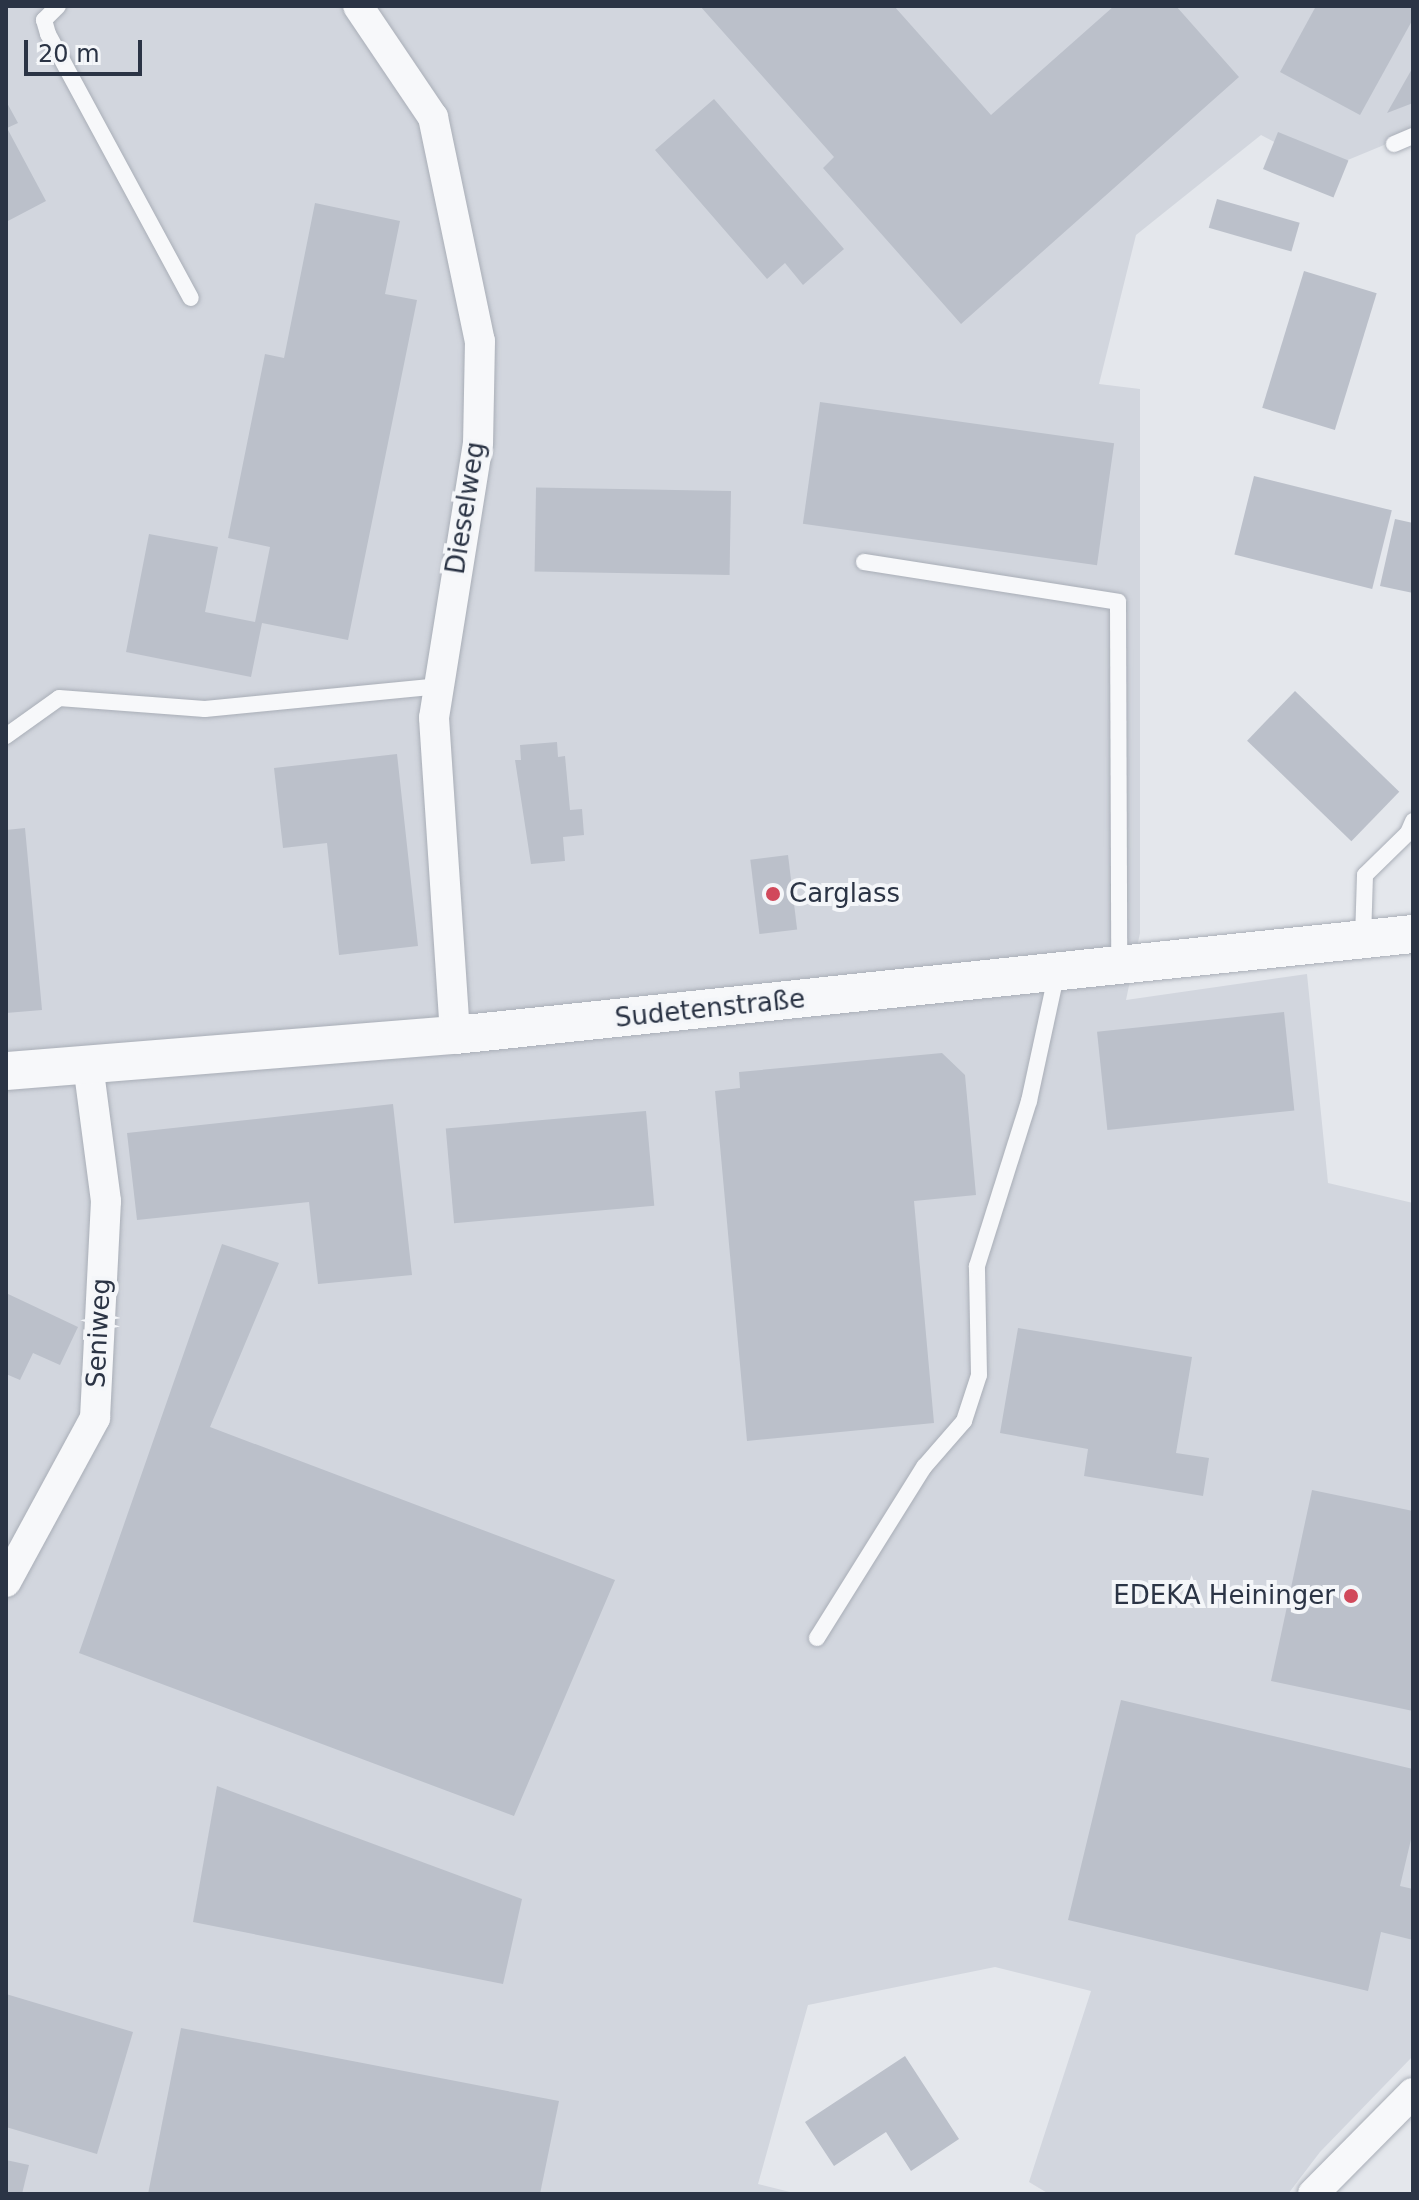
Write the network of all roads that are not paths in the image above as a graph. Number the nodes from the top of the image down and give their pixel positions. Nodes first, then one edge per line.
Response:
1 (58, 6) edge
2 (358, 6) edge
3 (1413, 136) edge
4 (1394, 144) dead end
5 (191, 298) dead end
6 (864, 562) dead end
7 (438, 686) junction
8 (6, 736) edge
9 (1413, 821) edge
10 (1413, 934) edge
11 (1363, 939) junction
12 (1119, 967) junction
13 (1057, 972) junction
14 (455, 1035) junction
15 (88, 1064) junction
16 (6, 1071) edge
17 (6, 1582) edge
18 (817, 1638) dead end
19 (1413, 2093) edge
20 (1313, 2194) edge

1 - 5 lane
2 - 7 street, Dieselweg
3 - 4 lane
6 - 12 lane
7 - 8 lane
7 - 14 street, Dieselweg
9 - 11 lane
10 - 11 street, Sudetenstraße
11 - 12 street, Sudetenstraße
12 - 13 street, Sudetenstraße
13 - 14 street, Sudetenstraße
13 - 18 lane
14 - 15 street, Sudetenstraße
15 - 16 street, Sudetenstraße
15 - 17 street, Seniweg
19 - 20 street

